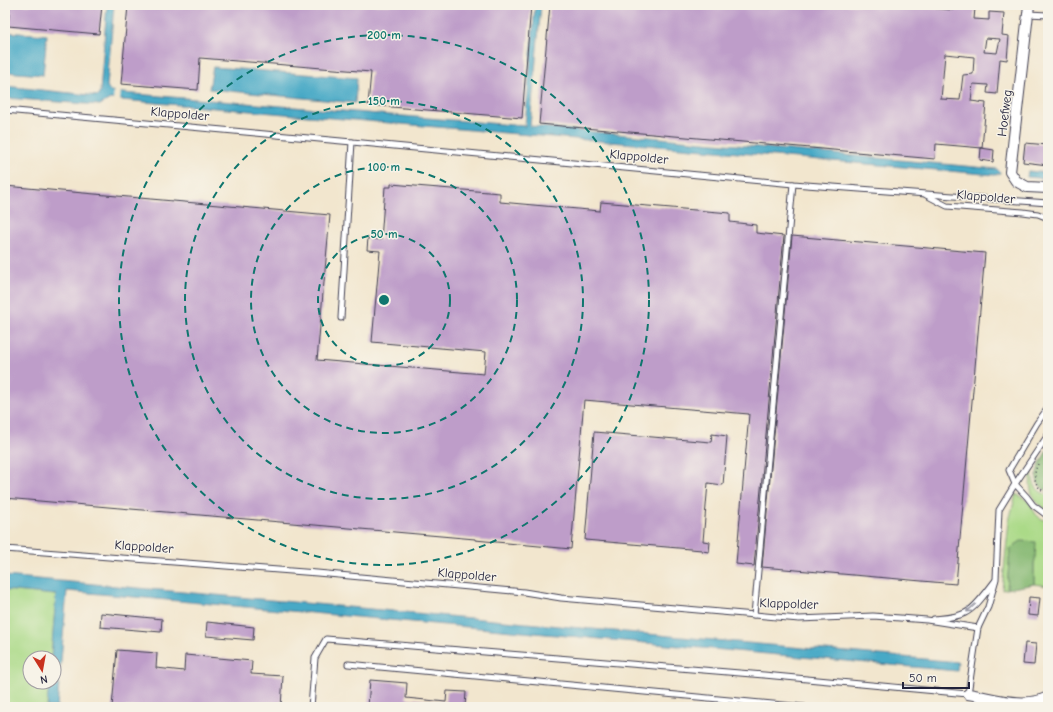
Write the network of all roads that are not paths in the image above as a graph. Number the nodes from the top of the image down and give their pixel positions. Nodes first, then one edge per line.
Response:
1 (1029, 9) edge
2 (1048, 15) edge
3 (5, 110) edge
4 (352, 142) junction
5 (793, 184) junction
6 (1048, 188) edge
7 (923, 194) junction
8 (1048, 203) edge
9 (1048, 218) edge
10 (341, 318) dead end
11 (1048, 408) edge
12 (1048, 435) edge
13 (1015, 484) junction
14 (1048, 515) edge
15 (5, 549) edge
16 (996, 579) junction
17 (754, 615) junction
18 (927, 620) junction
19 (978, 628) junction
20 (348, 664) dead end
21 (968, 694) junction
22 (1048, 697) edge
23 (311, 707) edge
24 (804, 707) edge

1 - 2 lane, Hoefweg
1 - 6 street, Hoefweg
3 - 4 lane, Klappolder
4 - 5 lane, Klappolder
4 - 10 lane
5 - 7 lane, Klappolder
5 - 17 lane
7 - 8 lane, Klappolder
7 - 9 lane, Klappolder
11 - 13 lane
12 - 13 lane
13 - 14 lane
13 - 16 lane
15 - 17 lane, Klappolder
16 -> 18 lane, Klappolder
16 - 19 lane
17 - 18 lane, Klappolder
18 - 19 lane, Klappolder
19 - 21 lane
20 - 24 lane
21 - 22 street
21 - 23 lane

